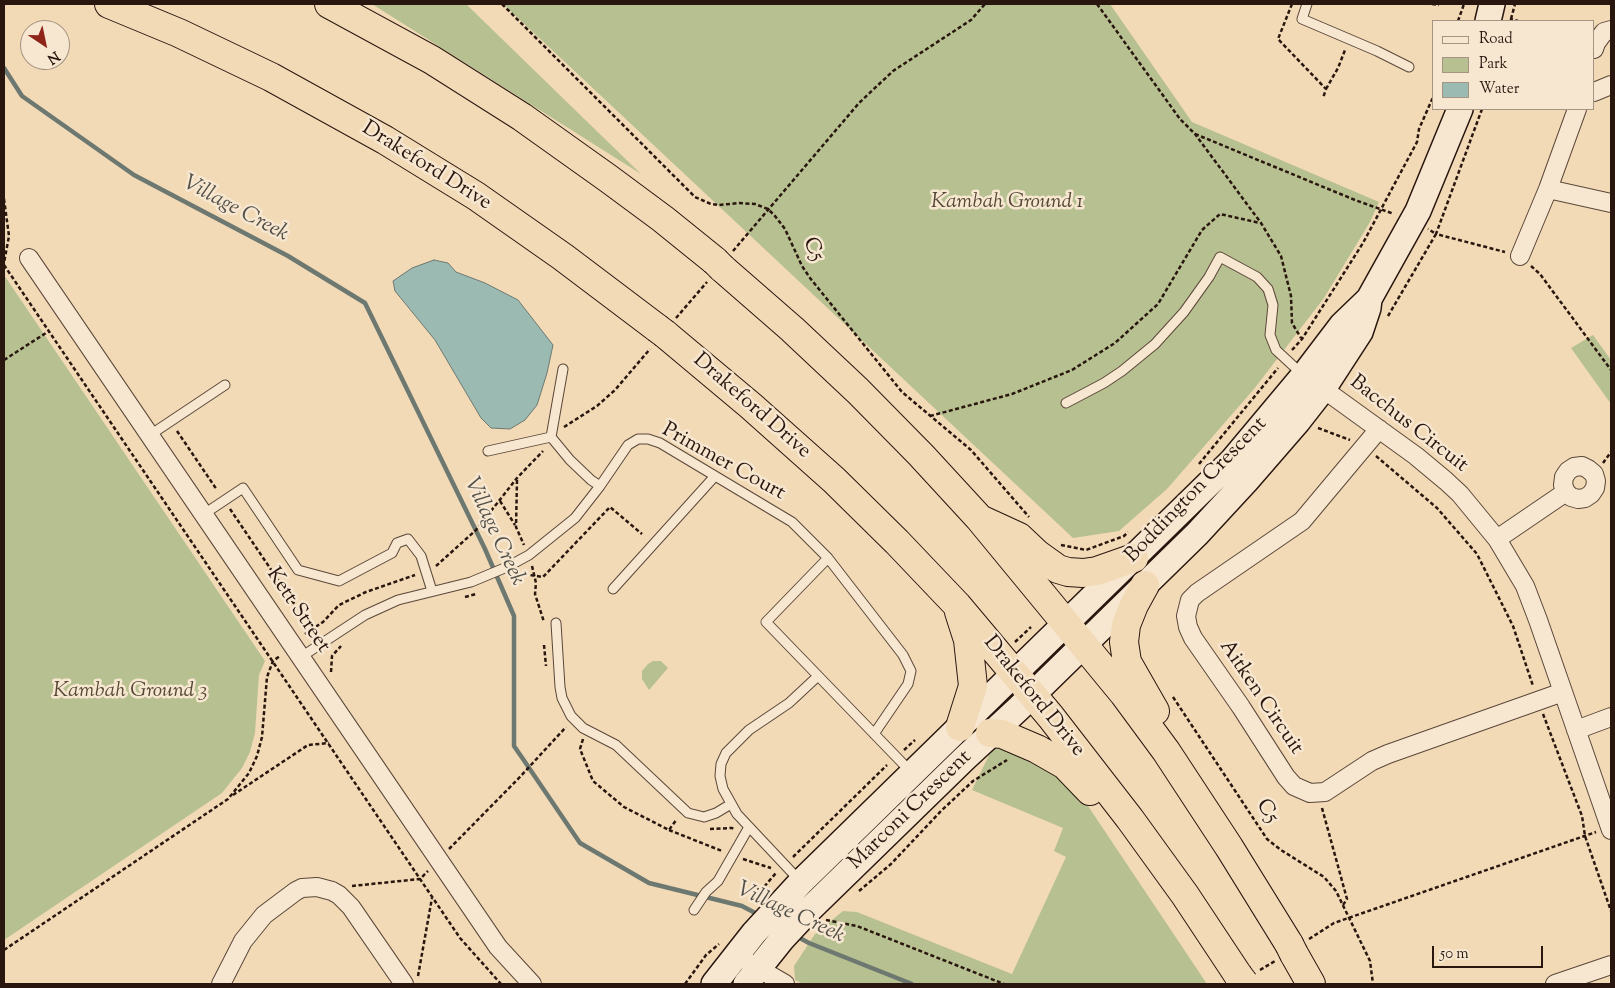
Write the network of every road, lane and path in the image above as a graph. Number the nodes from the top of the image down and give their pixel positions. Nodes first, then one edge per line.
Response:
1 (108, 4) edge
2 (329, 4) edge
3 (502, 4) edge
4 (1097, 4) edge
5 (1292, 4) edge
6 (1307, 4) edge
7 (1432, 4) edge
8 (1464, 4) edge
9 (1492, 4) edge
10 (1515, 4) edge
11 (1440, 5) dead end
12 (1458, 20) edge
13 (1502, 20) edge
14 (1504, 20) edge
15 (1611, 30) edge
16 (1595, 46) edge
17 (1341, 62) dead end
18 (1409, 67) dead end
19 (1611, 85) edge
20 (1326, 89) junction
21 (1595, 92) edge
22 (1323, 98) dead end
23 (1432, 100) edge
24 (1460, 110) edge
25 (1482, 110) edge
26 (1576, 111) edge
27 (1195, 134) junction
28 (1548, 189) junction
29 (4, 199) edge
30 (1611, 203) edge
31 (1381, 209) junction
32 (1413, 220) junction
33 (1261, 223) junction
34 (1436, 234) junction
35 (1520, 256) junction
36 (29, 258) dead end
37 (4, 264) edge
38 (1383, 324) dead end
39 (49, 331) junction
40 (1302, 339) junction
41 (1285, 359) junction
42 (4, 360) edge
43 (563, 369) dead end
44 (1611, 370) edge
45 (1314, 382) junction
46 (225, 384) dead end
47 (1066, 403) dead end
48 (929, 416) junction
49 (170, 421) junction
50 (1313, 426) dead end
51 (1378, 429) junction
52 (150, 435) junction
53 (551, 437) junction
54 (1363, 448) junction
55 (488, 451) dead end
56 (1195, 469) dead end
57 (715, 476) junction
58 (517, 478) dead end
59 (600, 486) junction
60 (1566, 492) dead end
61 (224, 501) junction
62 (500, 501) dead end
63 (204, 514) junction
64 (978, 518) junction
65 (1033, 521) dead end
66 (516, 527) junction
67 (1132, 530) dead end
68 (642, 534) dead end
69 (1497, 539) junction
70 (1063, 552) dead end
71 (529, 554) junction
72 (828, 558) junction
73 (1134, 558) junction
74 (516, 576) dead end
75 (535, 576) junction
76 (1144, 585) junction
77 (613, 589) dead end
78 (432, 591) junction
79 (480, 592) dead end
80 (464, 597) dead end
81 (957, 605) junction
82 (1059, 616) junction
83 (556, 623) dead end
84 (312, 630) dead end
85 (544, 630) dead end
86 (544, 639) dead end
87 (345, 642) dead end
88 (1083, 646) junction
89 (297, 650) junction
90 (273, 661) junction
91 (1007, 665) junction
92 (546, 670) dead end
93 (818, 676) junction
94 (333, 679) dead end
95 (1170, 692) dead end
96 (1564, 692) junction
97 (1032, 695) junction
98 (1538, 701) junction
99 (1611, 717) edge
100 (567, 726) dead end
101 (960, 727) junction
102 (1576, 730) junction
103 (990, 733) junction
104 (874, 734) junction
105 (922, 735) dead end
106 (583, 738) dead end
107 (328, 743) junction
108 (1166, 752) junction
109 (1014, 757) dead end
110 (905, 765) junction
111 (1318, 792) junction
112 (228, 799) junction
113 (730, 804) junction
114 (1130, 819) junction
115 (683, 822) dead end
116 (749, 827) junction
117 (1611, 828) edge
118 (704, 829) dead end
119 (669, 830) junction
120 (1585, 836) junction
121 (743, 838) junction
122 (733, 856) junction
123 (438, 860) junction
124 (767, 862) dead end
125 (773, 868) junction
126 (420, 879) junction
127 (771, 879) junction
128 (810, 891) junction
129 (336, 894) junction
130 (853, 895) dead end
131 (432, 896) junction
132 (1343, 904) junction
133 (694, 910) dead end
134 (1611, 911) edge
135 (761, 915) junction
136 (1349, 918) junction
137 (1334, 923) dead end
138 (4, 950) edge
139 (736, 955) junction
140 (1611, 965) edge
141 (752, 976) edge
142 (1242, 981) edge
143 (411, 982) edge
144 (220, 984) edge
145 (501, 984) edge
146 (532, 984) edge
147 (714, 984) edge
148 (784, 984) edge
149 (1004, 984) edge
150 (1311, 984) edge
151 (1374, 984) edge
152 (1555, 984) edge

1 - 81 highway, Drakeford Drive
2 - 64 highway
3 - 48 path, C5
4 - 27 path
5 - 20 path
6 - 18 lane
7 - 11 path
8 - 12 path
9 - 13 street
10 - 14 path
15 - 16 street
17 - 20 path
19 - 21 street
20 - 22 path
23 - 31 path
24 - 32 street, Boddington Crescent
25 - 34 path
26 - 28 street
27 - 31 path
27 - 33 path
28 - 30 street
28 - 35 street
29 - 37 path
31 - 32 path
31 - 40 path
32 - 34 path
32 - 45 street, Boddington Crescent
33 - 40 path
33 - 48 path
34 - 35 path
34 - 38 path
35 - 44 path
36 - 52 street, Kett Street
37 - 39 path
39 - 42 path
39 - 90 path
40 - 41 path
41 - 45 lane
41 - 47 lane
41 - 56 path
43 - 53 lane
45 - 51 street, Bacchus Circuit
45 - 73 street, Boddington Crescent
45 - 76 street, Boddington Crescent
46 - 49 lane
48 - 65 path, C5
49 - 52 lane
49 - 61 path
50 - 54 path
51 - 54 street, Aitken Circuit
51 - 69 street, Bacchus Circuit
52 - 63 street, Kett Street
53 - 55 lane
53 - 59 lane
54 - 98 path
54 - 111 street, Aitken Circuit
57 - 59 lane, Primmer Court
57 - 72 lane, Primmer Court
57 - 77 lane
58 - 66 path
59 - 71 lane, Primmer Court
60 - 69 street
61 - 63 lane
61 - 78 lane
61 - 84 path
62 - 66 path
63 - 89 street, Kett Street
64 - 73 highway
64 - 82 highway
66 - 71 path
67 - 70 path
68 - 75 path
69 - 96 street, Bacchus Circuit
71 - 75 path
71 - 78 lane, Primmer Court
72 - 93 lane
72 - 104 lane, Primmer Court
73 - 82 street, Boddington Crescent
74 - 75 path
75 - 85 path
76 - 88 street, Boddington Crescent
76 - 108 highway
78 - 89 lane, Primmer Court
79 - 80 path
81 - 91 highway, Drakeford Drive
81 - 101 highway
82 - 88 highway
82 - 91 street, Boddington Crescent
82 - 91 path
83 - 113 lane
86 - 92 path
87 - 94 path
88 - 97 street, Marconi Crescent
88 - 108 highway
89 - 90 path
89 - 123 street, Kett Street
90 - 107 path
90 - 112 path
91 - 97 highway, Drakeford Drive
91 - 101 street, Marconi Crescent
93 - 104 lane
93 - 113 lane
95 - 132 path, C5
96 - 98 street
96 - 102 street, Bacchus Circuit
97 - 103 street, Marconi Crescent
97 - 114 highway, Drakeford Drive
98 - 111 street
98 - 120 path
99 - 102 street
100 - 123 path
101 - 110 street, Marconi Crescent
102 - 117 street, Bacchus Circuit
103 - 114 highway
103 - 128 street, Marconi Crescent
104 - 110 lane
105 - 110 path
106 - 119 path
107 - 112 path
107 - 126 path
108 - 150 highway
109 - 130 path
110 - 128 street, Marconi Crescent
110 - 128 path
111 - 132 path
112 - 138 path
113 - 116 lane
114 - 142 highway, Drakeford Drive
115 - 119 path
116 - 121 lane
116 - 128 lane
117 - 120 path
118 - 121 path
119 - 122 path
120 - 134 path
120 - 136 path
121 - 122 lane
122 - 125 path
122 - 133 lane
123 - 126 path
123 - 146 street, Kett Street
124 - 125 path
125 - 127 path
126 - 129 path
126 - 131 path
127 - 128 path
127 - 135 path
128 - 135 street, Marconi Crescent
128 - 141 street, Marconi Crescent
128 - 149 path
129 - 143 street
129 - 144 street
131 - 143 path
131 - 145 path
132 - 136 path, C5
135 - 139 street, Marconi Crescent
136 - 137 path
136 - 151 path, C5
139 - 141 street
139 - 147 street, Marconi Crescent
140 - 152 street
141 - 148 street

